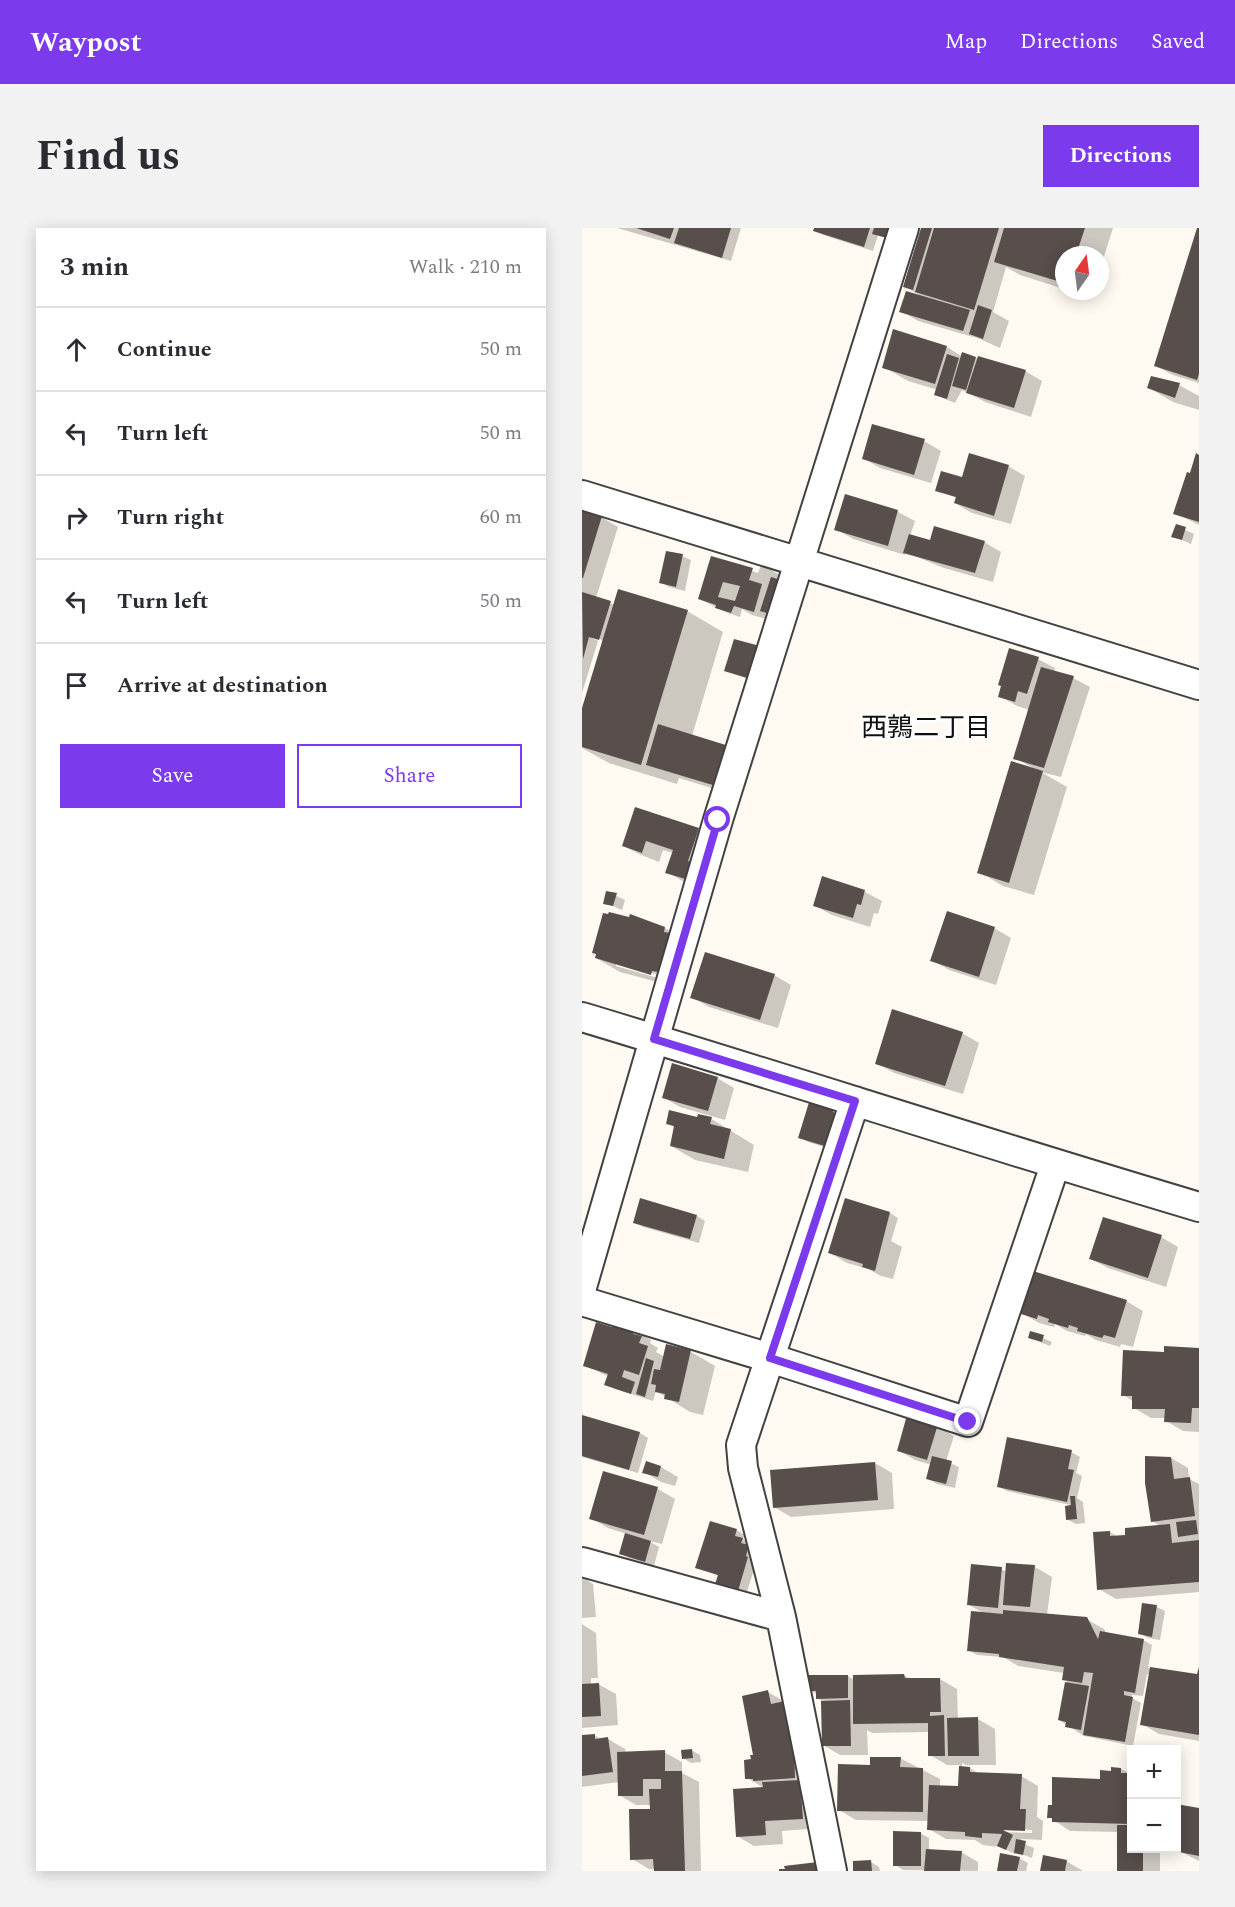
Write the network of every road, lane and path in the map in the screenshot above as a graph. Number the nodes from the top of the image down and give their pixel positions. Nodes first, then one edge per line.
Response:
1 (904, 228) edge
2 (582, 495) edge
3 (798, 561) junction
4 (1199, 685) edge
5 (582, 1017) edge
6 (654, 1039) junction
7 (855, 1101) junction
8 (1055, 1165) junction
9 (1199, 1208) edge
10 (582, 1287) edge
11 (582, 1301) edge
12 (770, 1358) junction
13 (582, 1562) edge
14 (781, 1617) junction
15 (832, 1871) edge

1 - 3 street
2 - 3 street
3 - 4 street
3 - 6 street
5 - 6 street
6 - 7 street
6 - 10 street
7 - 8 street
7 - 12 street
8 - 9 street
8 - 12 street
11 - 12 street
12 - 14 street
13 - 14 street
14 - 15 street

